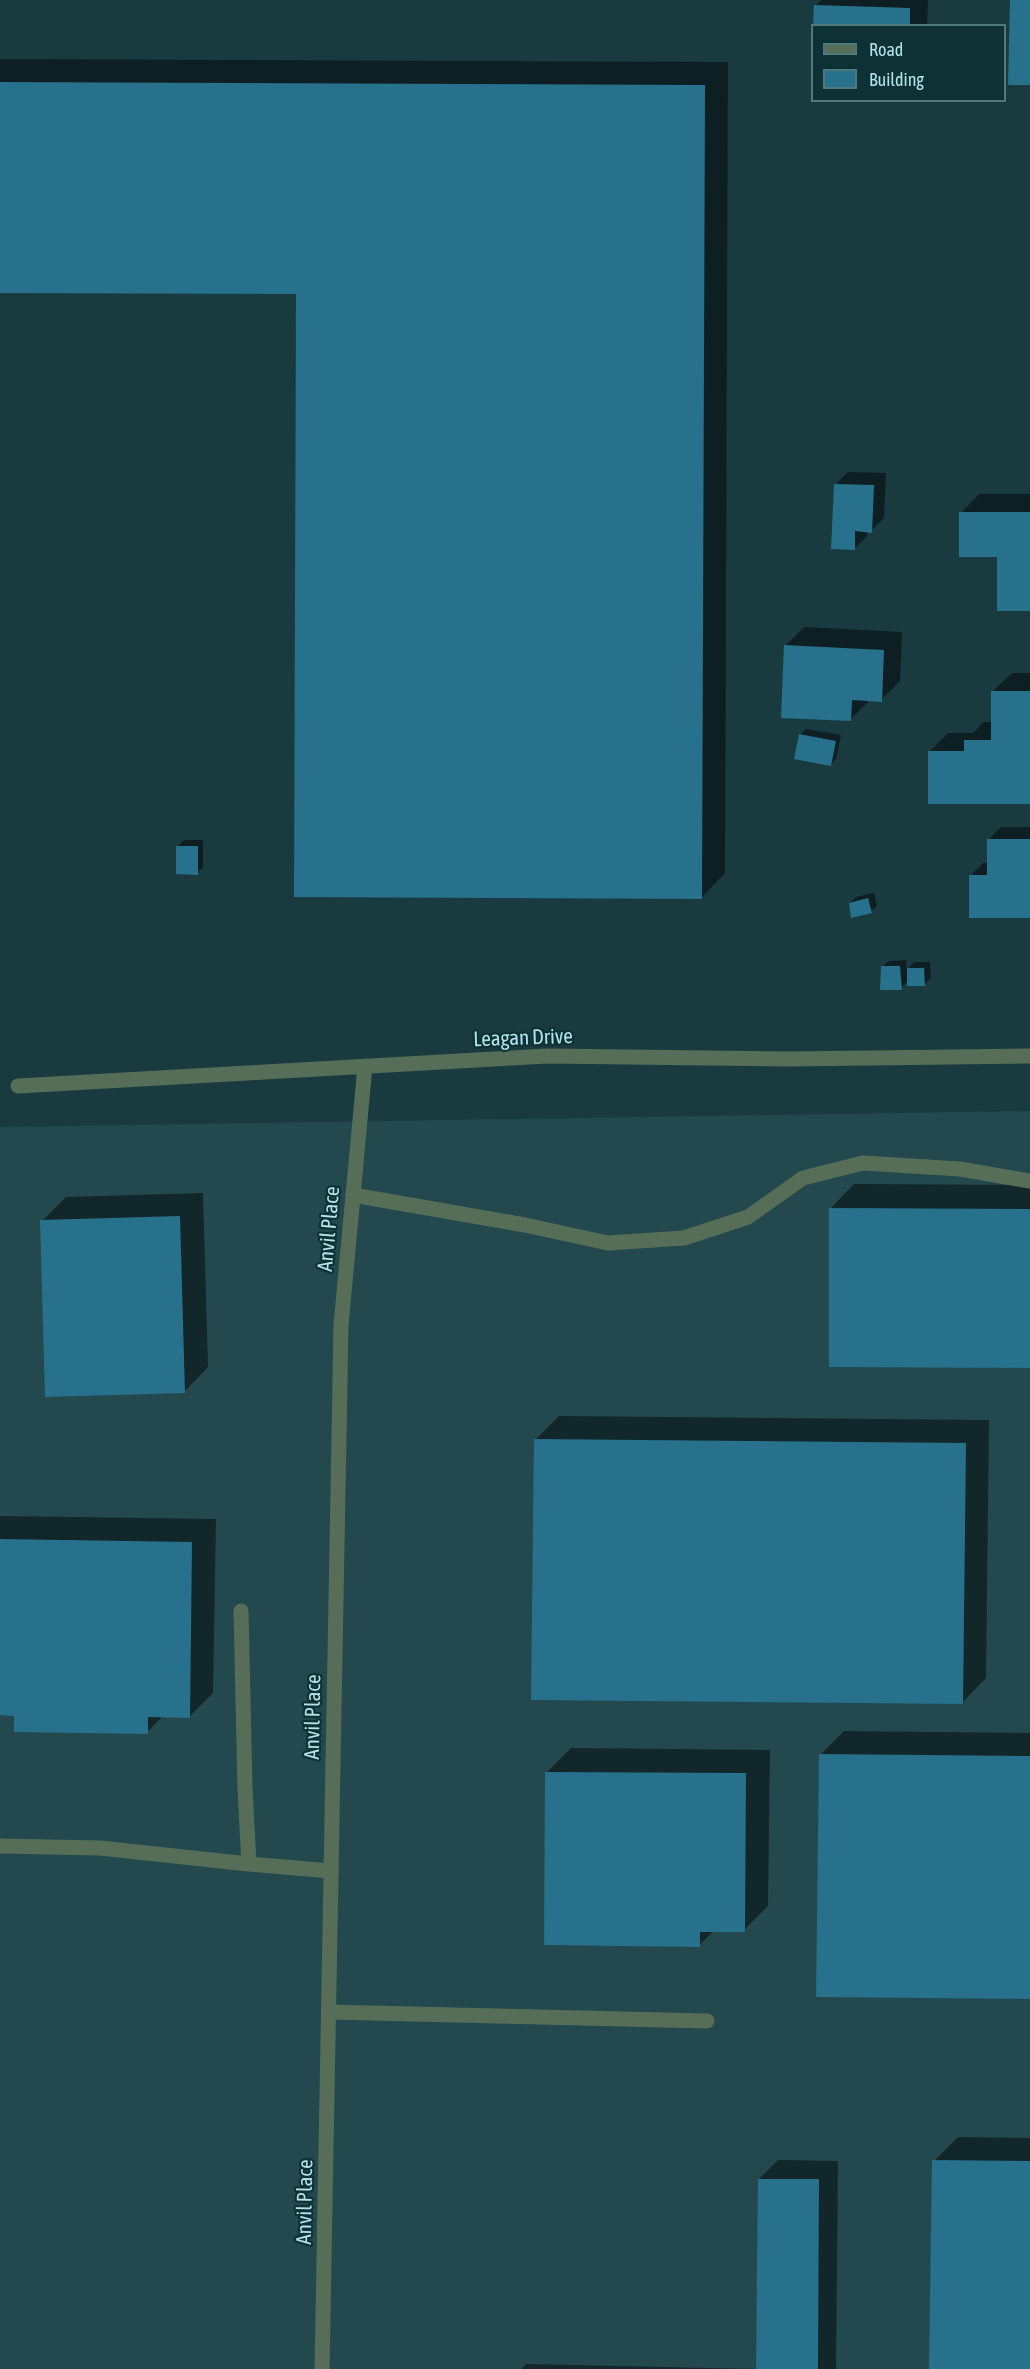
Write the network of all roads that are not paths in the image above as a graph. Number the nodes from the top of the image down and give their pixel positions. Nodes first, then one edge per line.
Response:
1 (1030, 1056) edge
2 (364, 1066) junction
3 (18, 1086) dead end
4 (1030, 1181) edge
5 (353, 1195) junction
6 (241, 1611) dead end
7 (0, 1846) edge
8 (249, 1864) junction
9 (331, 1871) junction
10 (330, 2012) junction
11 (707, 2020) dead end
12 (322, 2369) edge

1 - 2 street, Leagan Drive
2 - 3 street, Leagan Drive
2 - 5 street, Anvil Place
4 - 5 street
5 - 9 street, Anvil Place
6 - 8 street
7 - 8 street
8 - 9 street
9 - 10 street, Anvil Place
10 - 11 street
10 - 12 street, Anvil Place

